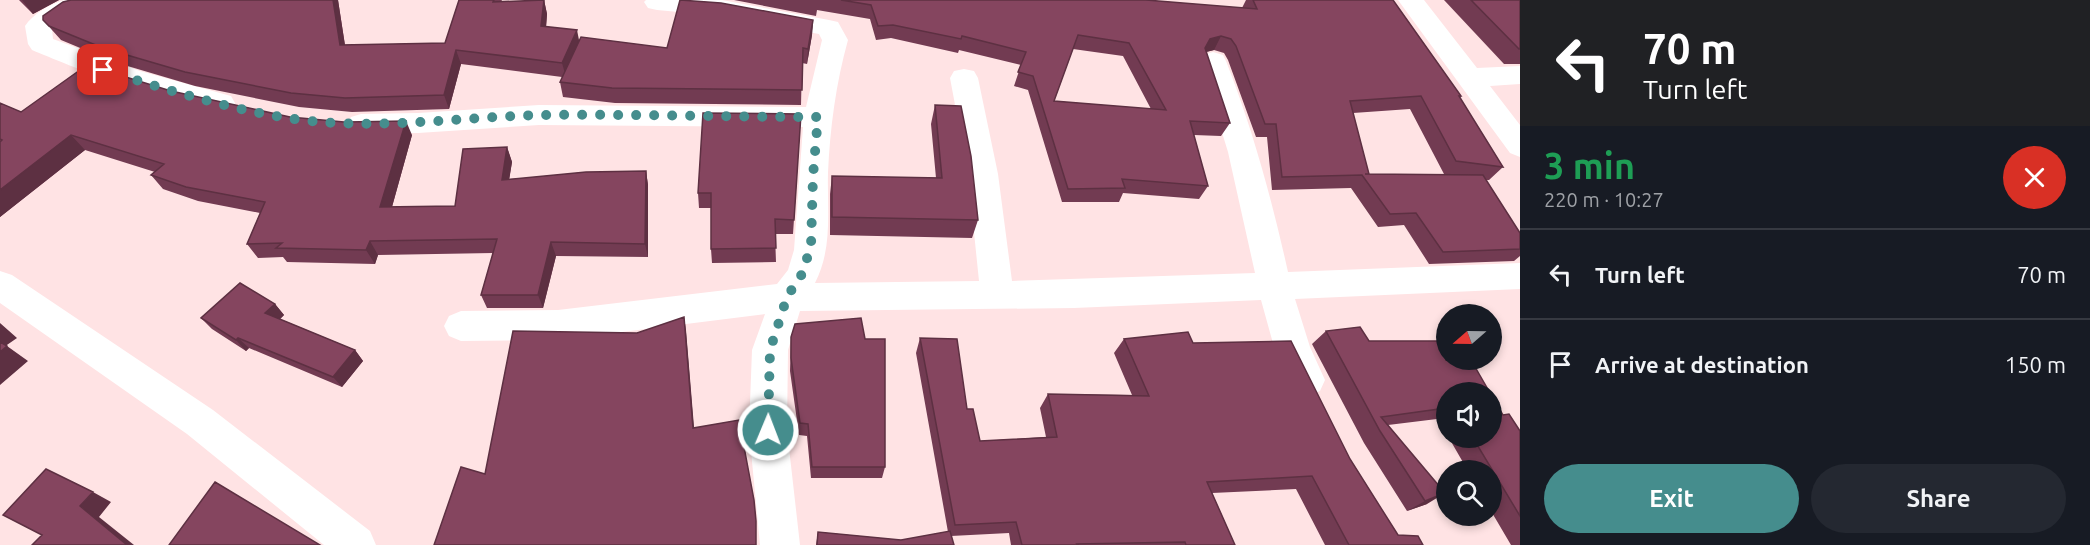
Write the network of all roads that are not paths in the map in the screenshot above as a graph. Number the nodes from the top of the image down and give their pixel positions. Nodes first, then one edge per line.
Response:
1 (95, 0) edge
2 (1411, 0) edge
3 (657, 2) dead end
4 (1213, 61) dead end
5 (1520, 75) edge
6 (964, 78) dead end
7 (1468, 78) junction
8 (246, 108) edge
9 (818, 117) junction
10 (330, 122) edge
11 (1520, 146) edge
12 (1520, 276) edge
13 (1274, 284) junction
14 (0, 285) edge
15 (997, 295) junction
16 (787, 297) junction
17 (461, 326) dead end
18 (1323, 410) edge
19 (356, 545) edge
20 (780, 545) edge

1 - 8 street
2 - 7 street
3 - 9 street
4 - 13 street
5 - 7 street
6 - 15 street
7 - 11 street
9 - 10 street
9 - 16 street
12 - 13 street
13 - 15 street
13 - 18 street
14 - 19 street
15 - 16 street
16 - 17 street
16 - 20 street

